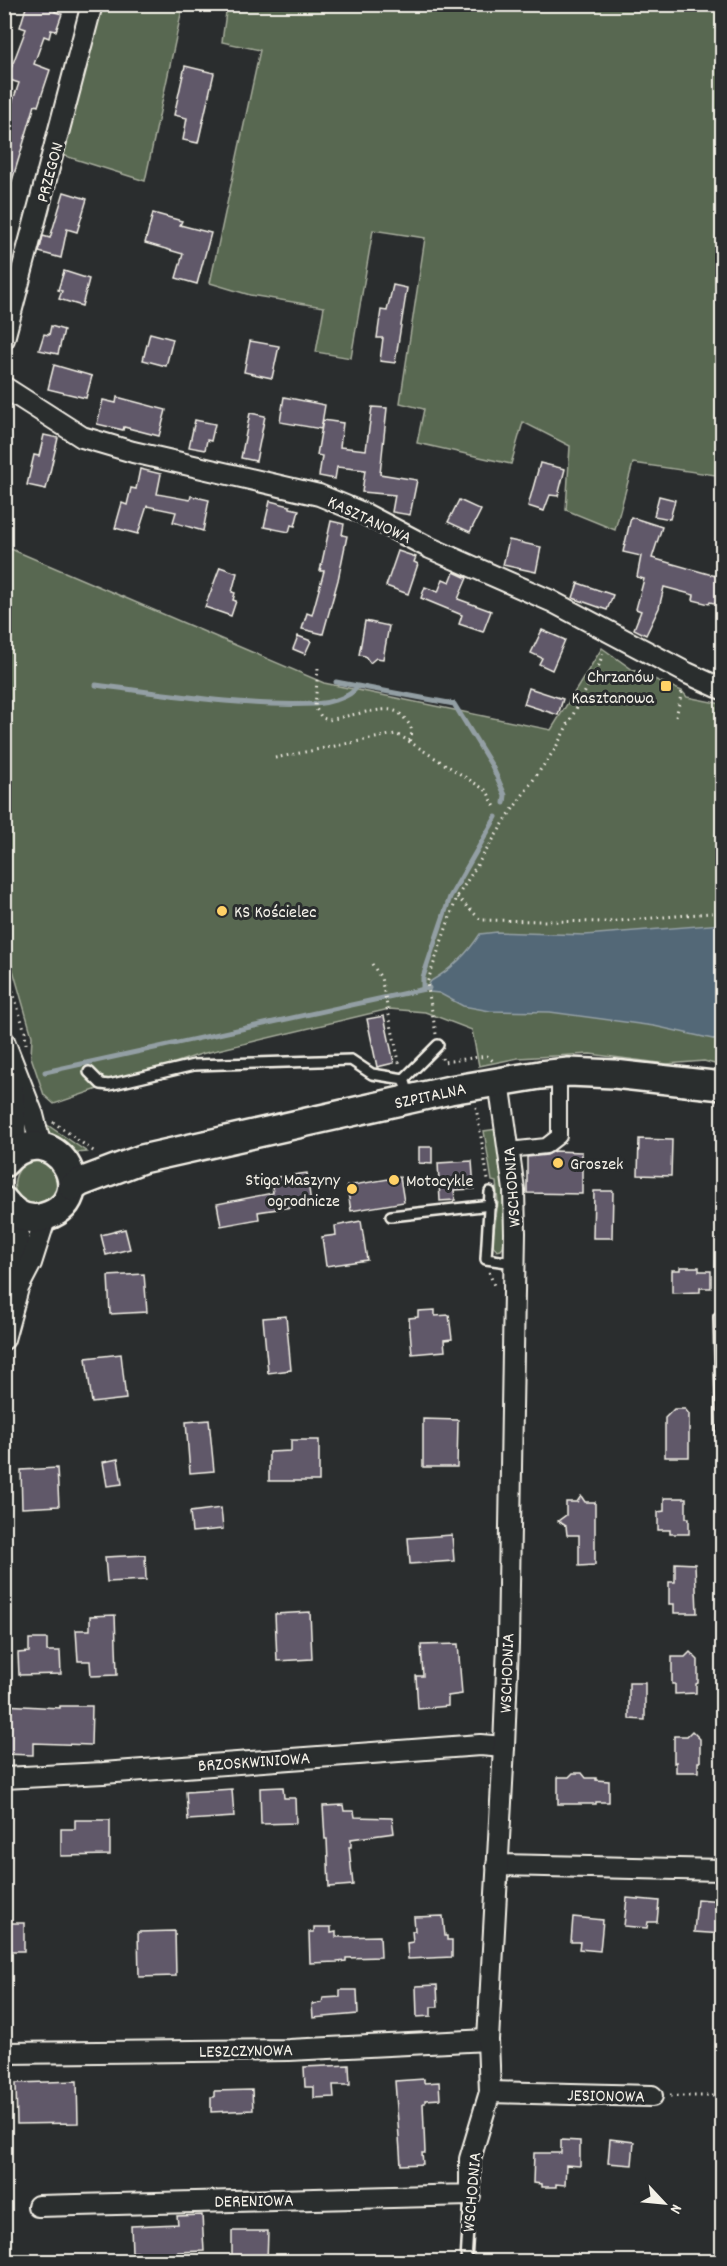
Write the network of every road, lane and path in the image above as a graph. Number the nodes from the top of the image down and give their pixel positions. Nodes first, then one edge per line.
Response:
1 (92, 4) edge
2 (4, 339) edge
3 (4, 387) edge
4 (614, 633) junction
5 (318, 668) dead end
6 (673, 685) dead end
7 (723, 689) edge
8 (682, 691) junction
9 (692, 695) dead end
10 (676, 717) dead end
11 (409, 742) junction
12 (275, 758) dead end
13 (496, 809) dead end
14 (457, 897) junction
15 (723, 912) edge
16 (372, 964) dead end
17 (438, 1046) junction
18 (7, 1050) edge
19 (488, 1056) dead end
20 (88, 1072) dead end
21 (499, 1081) junction
22 (559, 1086) dead end
23 (723, 1086) edge
24 (407, 1089) junction
25 (477, 1111) dead end
26 (50, 1118) dead end
27 (509, 1150) junction
28 (96, 1152) dead end
29 (31, 1155) edge
30 (142, 1159) junction
31 (487, 1173) dead end
32 (73, 1187) junction
33 (490, 1192) dead end
34 (491, 1205) junction
35 (8, 1207) edge
36 (46, 1216) junction
37 (391, 1216) dead end
38 (514, 1263) junction
39 (18, 1288) junction
40 (719, 1317) dead end
41 (4, 1339) edge
42 (723, 1441) edge
43 (504, 1747) junction
44 (4, 1778) edge
45 (497, 1865) junction
46 (723, 1870) edge
47 (488, 2040) junction
48 (4, 2053) edge
49 (490, 2092) junction
50 (652, 2096) joint
51 (723, 2097) edge
52 (470, 2195) junction
53 (38, 2206) dead end
54 (466, 2262) edge

1 - 2 street, PRZEGON
3 - 4 street, KASZTANOWA
4 - 7 street, KASZTANOWA
4 - 14 path
5 - 11 path
6 - 8 path
8 - 9 path
8 - 10 path
11 - 12 path
11 - 13 path
14 - 15 path
14 - 17 path
16 - 24 path
17 - 19 path
17 - 24 lane
18 - 29 street
20 - 24 lane
21 - 23 main road, SZPITALNA
21 - 24 main road, SZPITALNA
21 - 27 street, WSCHODNIA
22 - 27 street
24 - 30 main road, SZPITALNA
25 - 31 path
26 - 28 path
27 - 38 street, WSCHODNIA
29 - 30 main road, SZPITALNA
29 - 32 main road
30 - 32 main road, SZPITALNA
32 - 36 main road
33 - 34 lane
34 - 37 lane
34 - 38 lane
35 - 36 main road
35 - 39 street
36 - 39 street
38 - 43 street, WSCHODNIA
39 - 41 street
40 - 42 lane
43 - 44 street, BRZOSKWINIOWA
43 - 45 street, WSCHODNIA
45 - 46 street
45 - 47 street, WSCHODNIA
47 - 48 street, LESZCZYNOWA
47 - 49 street, WSCHODNIA
49 - 50 street, JESIONOWA
49 - 52 street, WSCHODNIA
50 - 51 path, JESIONOWA
52 - 53 street, DERENIOWA
52 - 54 lane, WSCHODNIA

